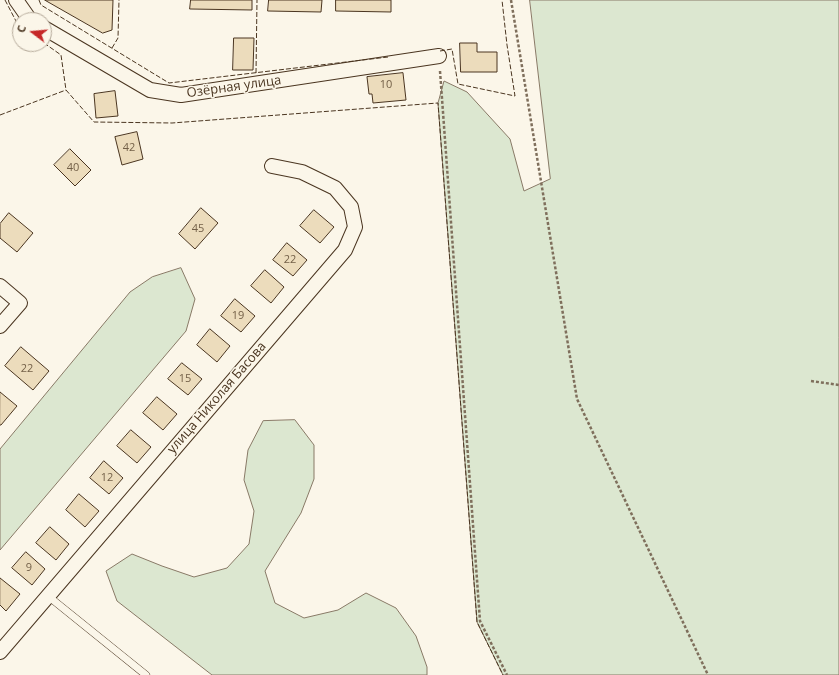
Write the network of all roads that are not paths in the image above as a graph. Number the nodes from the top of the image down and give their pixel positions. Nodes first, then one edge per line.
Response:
1 (16, 0) edge
2 (24, 12) edge
3 (52, 33) edge
4 (439, 56) road end
5 (272, 166) dead end
6 (0, 286) edge
7 (0, 326) edge
8 (48, 596) junction
9 (0, 652) edge
10 (146, 675) edge

1 - 2 street
3 - 4 street, Озёрная улица
5 - 8 street, улица Николая Басова
6 - 7 street
8 - 9 street, улица Николая Басова
8 - 10 lane

